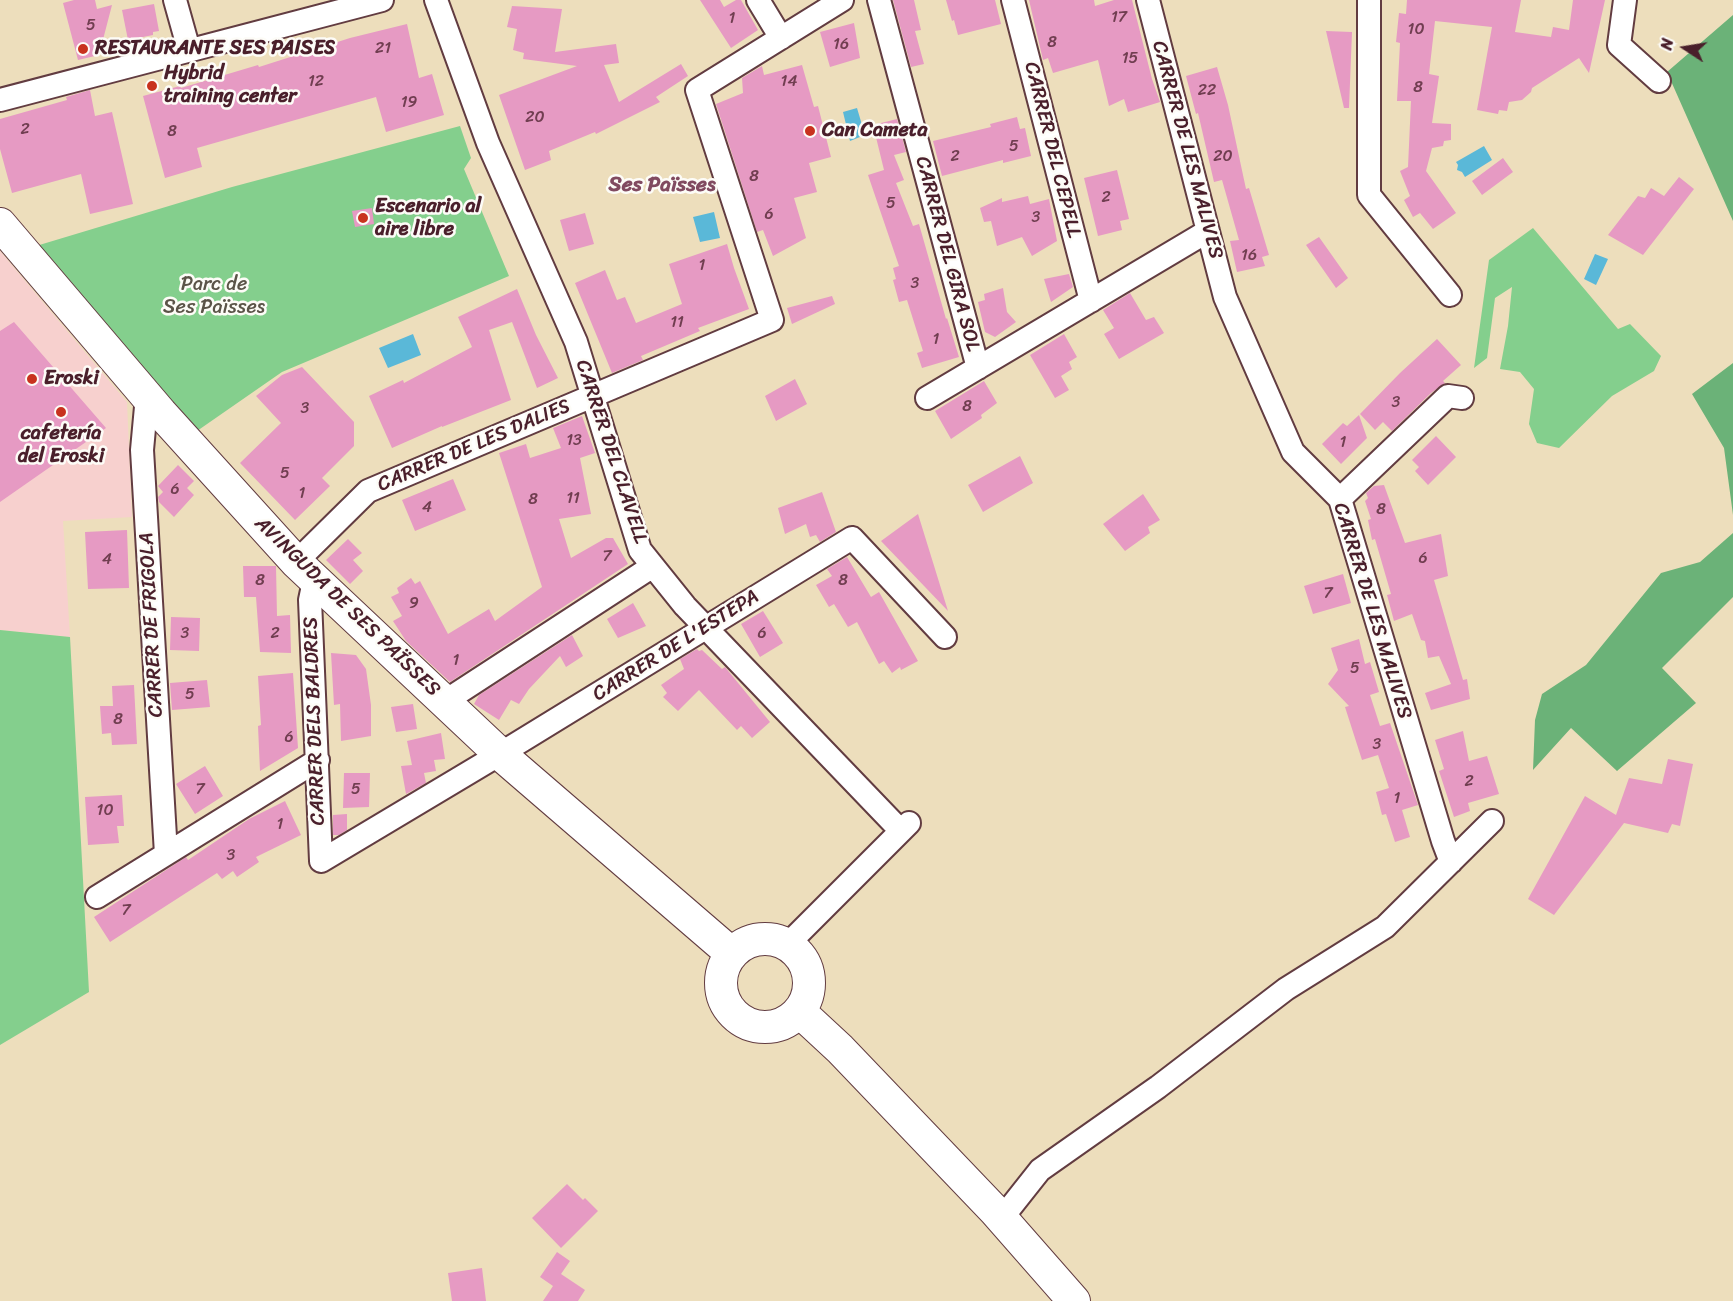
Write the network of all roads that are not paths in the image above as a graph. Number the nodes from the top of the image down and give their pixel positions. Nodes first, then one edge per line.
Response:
1 (175, 0) edge
2 (382, 0) edge
3 (436, 0) edge
4 (758, 0) edge
5 (842, 0) edge
6 (879, 0) edge
7 (1013, 0) edge
8 (1148, 0) edge
9 (1369, 0) edge
10 (1625, 0) edge
11 (781, 38) junction
12 (189, 50) junction
13 (1659, 81) dead end
14 (0, 100) edge
15 (1208, 231) junction
16 (4, 233) edge
17 (1450, 295) dead end
18 (1091, 301) junction
19 (978, 368) junction
20 (147, 396) junction
21 (592, 396) junction
22 (1462, 398) dead end
23 (927, 399) dead end
24 (1340, 500) junction
25 (653, 566) junction
26 (305, 572) junction
27 (705, 627) junction
28 (945, 637) dead end
29 (444, 702) junction
30 (500, 754) junction
31 (318, 760) junction
32 (1492, 821) dead end
33 (166, 854) junction
34 (321, 861) joint
35 (1451, 862) junction
36 (97, 897) dead end
37 (788, 944) junction
38 (732, 954) junction
39 (799, 1011) junction
40 (1002, 1218) junction
41 (1074, 1301) edge

1 - 12 street
2 - 12 street
3 - 21 street, CARRER DEL CLAVELL
4 - 11 street
5 - 11 street
6 - 19 street, CARRER DEL GIRA SOL
7 - 18 street, CARRER DEL CEPELL
8 - 15 street, CARRER DE LES MALIVES
9 - 17 street
10 - 13 street
11 - 21 street, CARRER DE LES DALIES
12 - 14 street
15 - 18 street
15 - 24 street, CARRER DE LES MALIVES
16 - 20 main road, AVINGUDA DE SES PAÏSSES
18 - 19 street
19 - 23 street
20 - 26 main road, AVINGUDA DE SES PAÏSSES
20 - 33 street, CARRER DE FRIGOLA
21 - 25 street, CARRER DEL CLAVELL
21 - 26 street, CARRER DE LES DALIES
22 - 24 street
24 - 35 street, CARRER DE LES MALIVES
25 - 27 street, CARRER DEL CLAVELL
25 - 29 street
26 - 29 main road, AVINGUDA DE SES PAÏSSES
26 - 31 street, CARRER DELS BALDRES
27 - 28 street, CARRER DE L'ESTEPA
27 - 30 street, CARRER DE L'ESTEPA
27 - 37 street, CARRER DEL CLAVELL
29 - 30 main road, AVINGUDA DE SES PAÏSSES
30 - 34 street, CARRER DE L'ESTEPA
30 - 38 main road, AVINGUDA DE SES PAÏSSES
31 - 33 street
31 - 34 street, CARRER DELS BALDRES
32 - 35 street
33 - 36 street
35 - 40 street
37 - 38 main road
37 - 39 main road
38 - 39 main road
39 - 40 main road
40 - 41 main road

